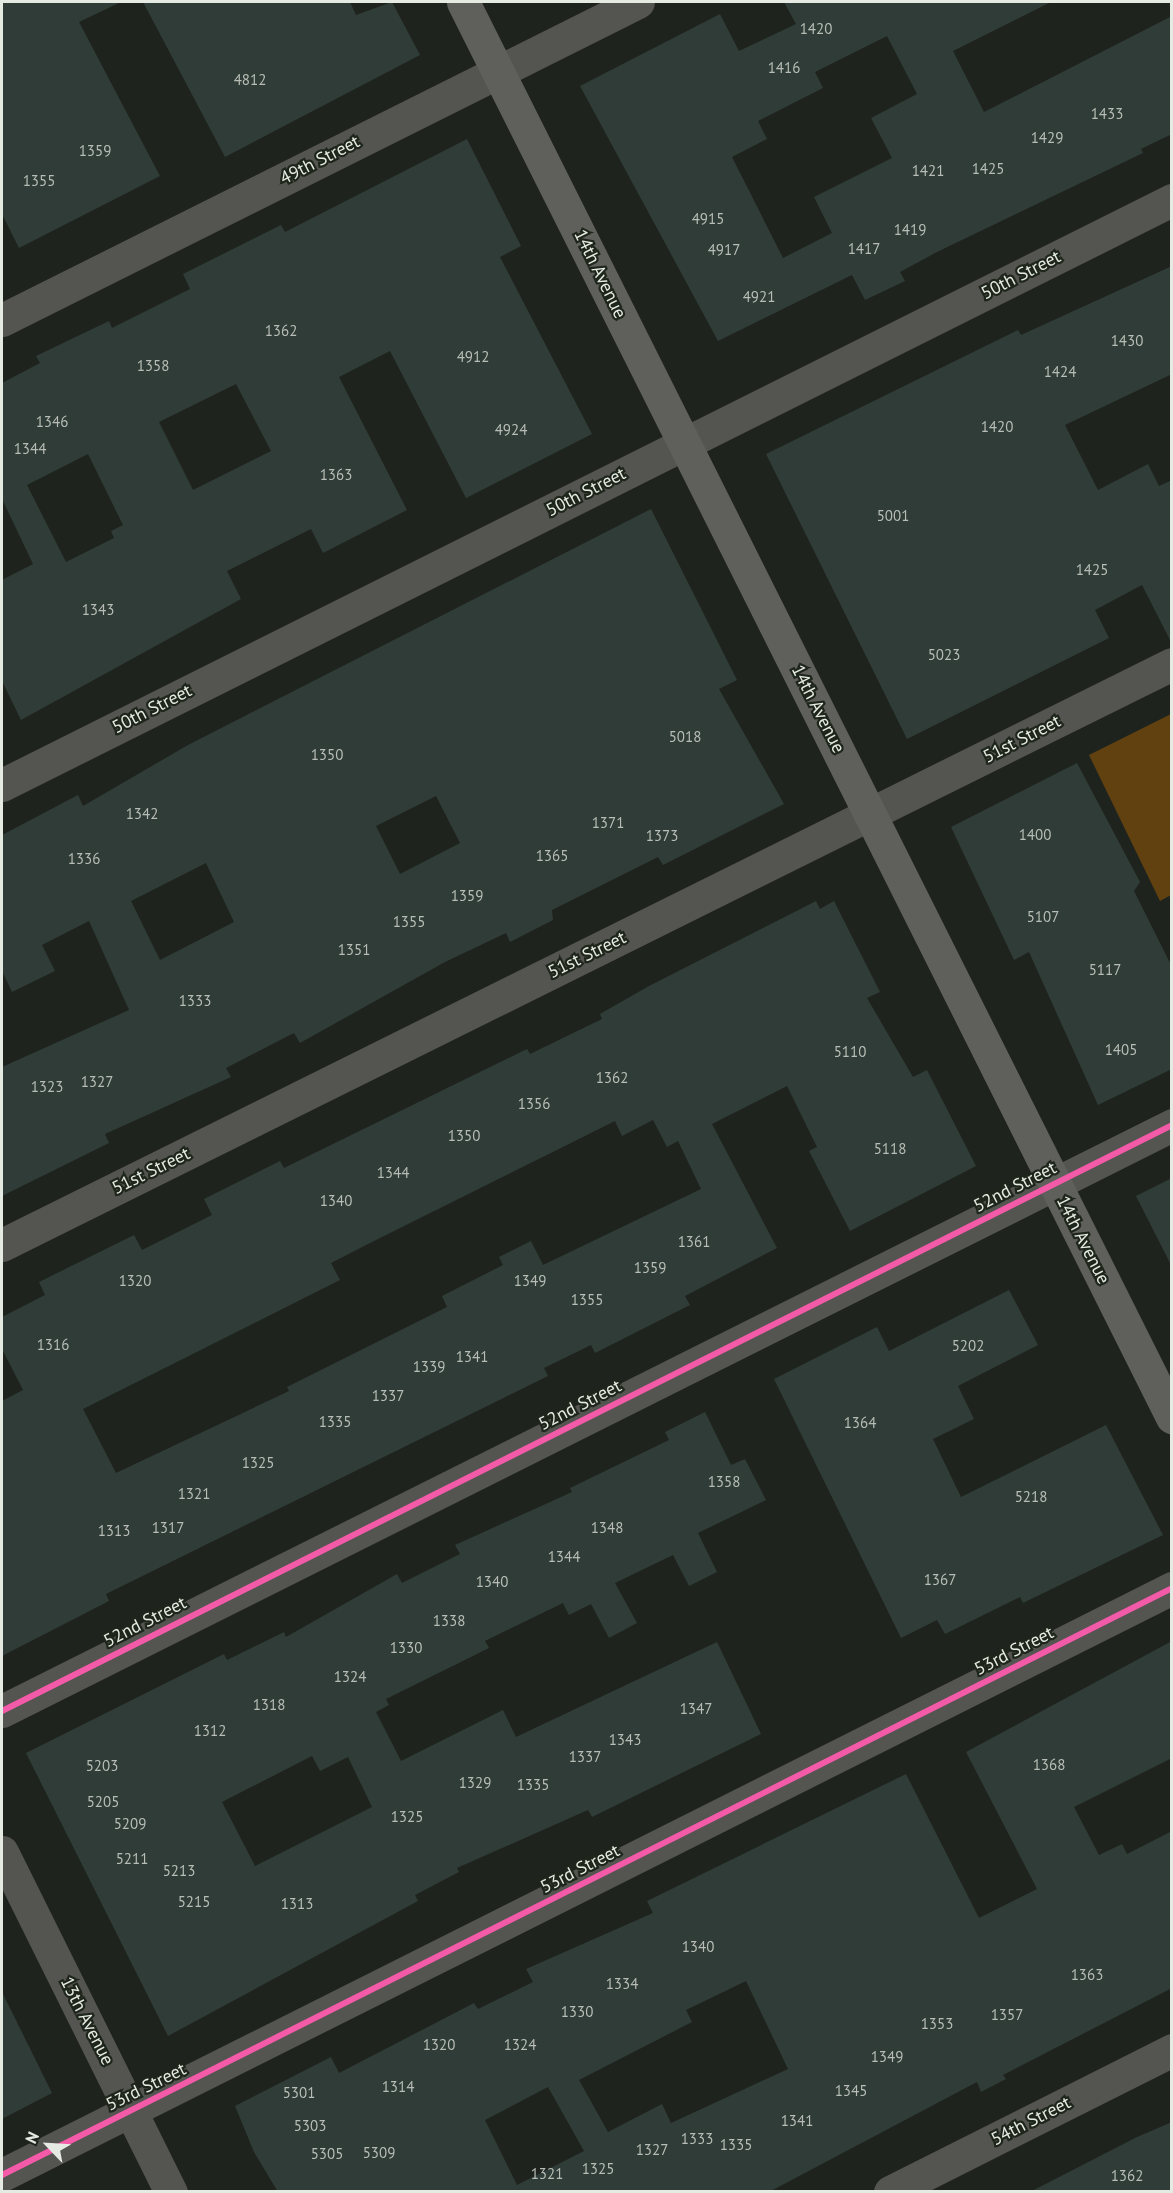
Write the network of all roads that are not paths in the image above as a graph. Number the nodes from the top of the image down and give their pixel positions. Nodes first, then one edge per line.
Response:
1 (463, 2) edge
2 (638, 2) edge
3 (498, 72) junction
4 (1172, 200) edge
5 (2, 320) edge
6 (684, 442) junction
7 (1172, 664) edge
8 (2, 784) edge
9 (871, 814) junction
10 (1172, 1125) edge
11 (1055, 1184) junction
12 (2, 1245) edge
13 (1172, 1417) edge
14 (1172, 1588) edge
15 (2, 1711) edge
16 (2, 1852) edge
17 (1172, 2050) edge
18 (131, 2110) junction
19 (2, 2175) edge
20 (171, 2192) edge
21 (890, 2192) edge

1 - 3 main road, 14th Avenue
2 - 3 street, 49th Street
3 - 5 street, 49th Street
3 - 6 main road, 14th Avenue
4 - 6 street, 50th Street
6 - 8 street, 50th Street
6 - 9 main road, 14th Avenue
7 - 9 street, 51st Street
9 - 11 main road, 14th Avenue
9 - 12 street, 51st Street
10 - 11 street, 52nd Street
11 - 13 main road, 14th Avenue
11 - 15 street, 52nd Street
14 - 18 street, 53rd Street
16 - 18 street, 13th Avenue
17 - 21 street, 54th Street
18 - 19 street, 53rd Street
18 - 20 street, 13th Avenue

